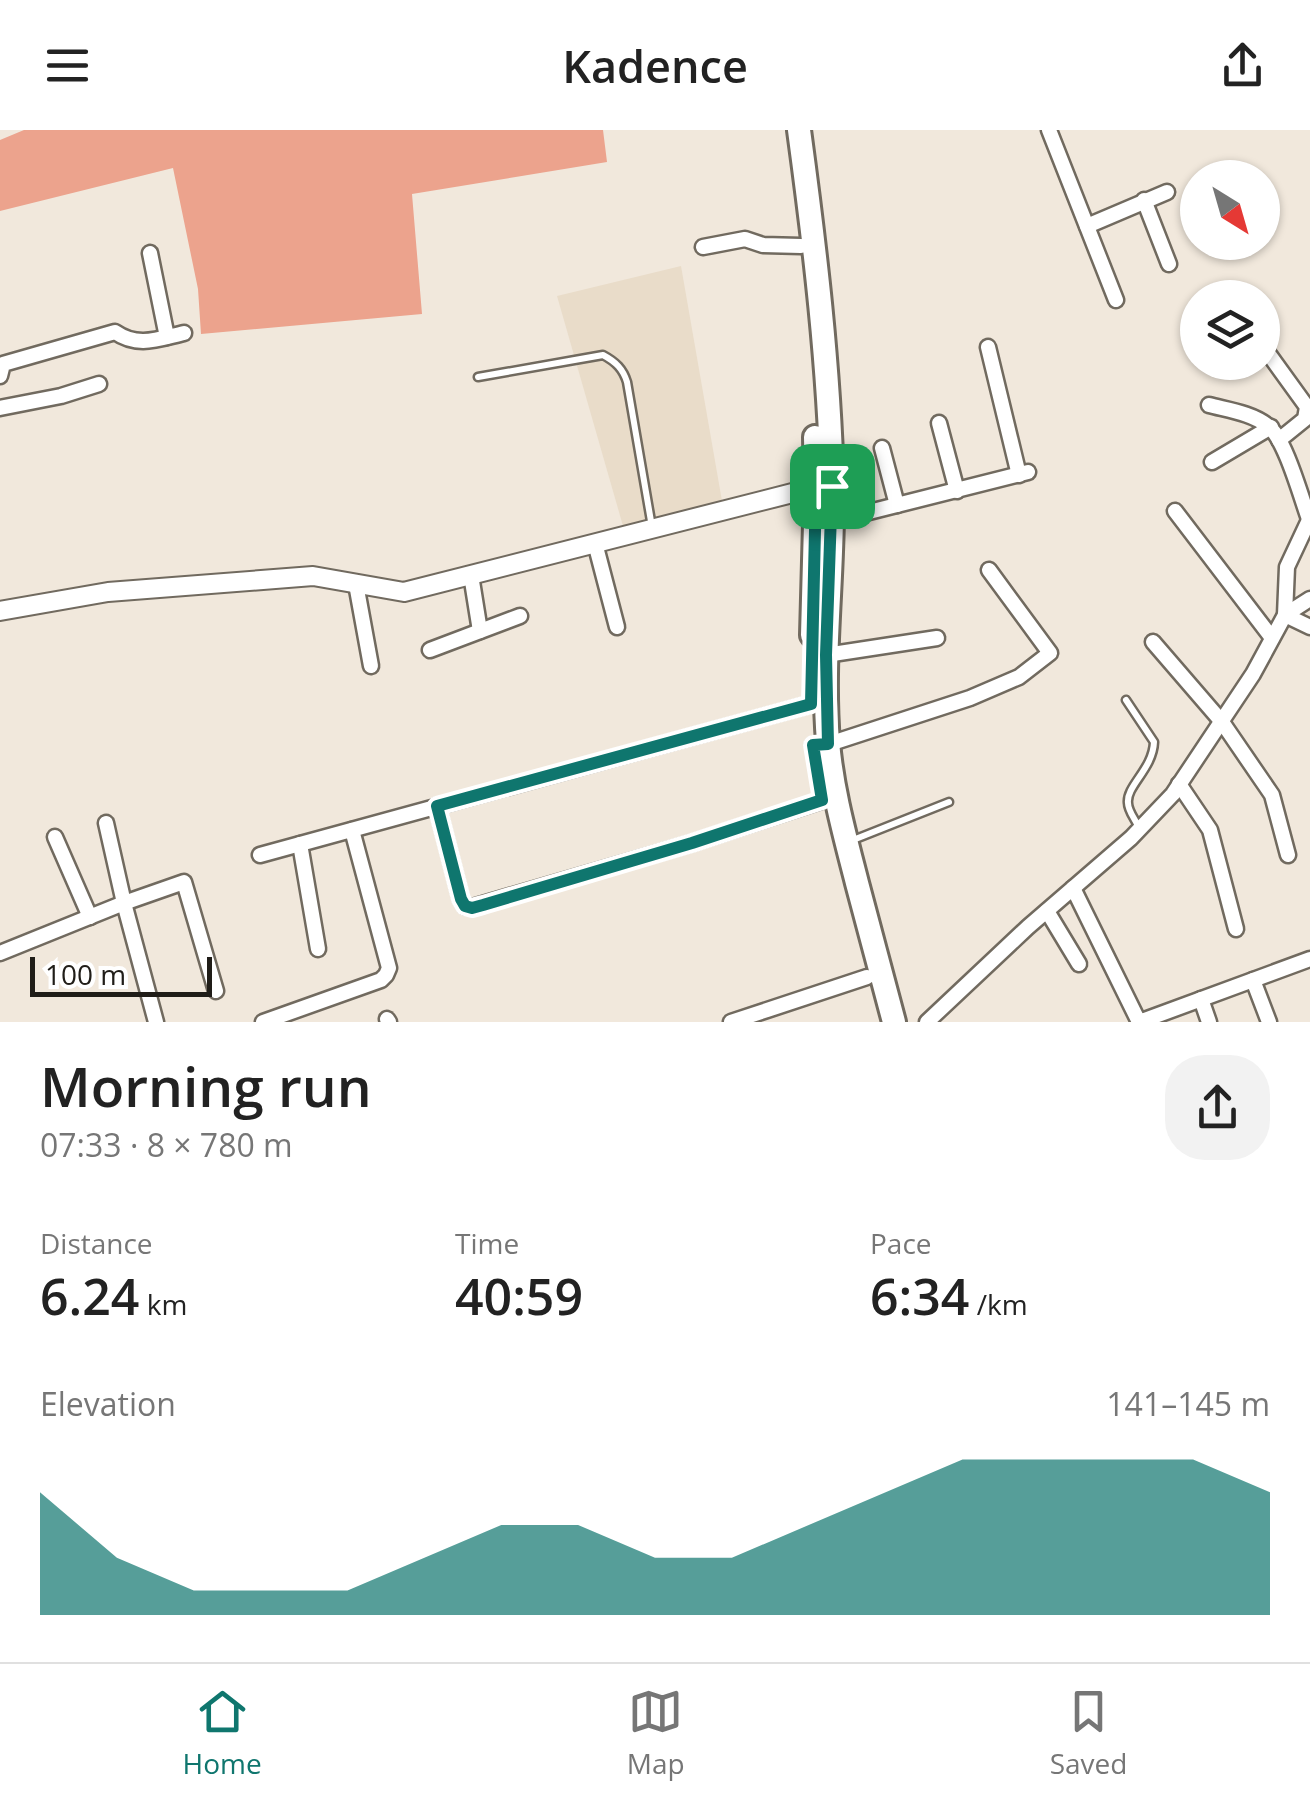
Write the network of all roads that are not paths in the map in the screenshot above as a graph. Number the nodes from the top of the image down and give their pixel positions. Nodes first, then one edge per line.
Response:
1 (785, 130) edge
2 (799, 130) edge
3 (1049, 130) edge
4 (1167, 192) dead end
5 (1144, 200) junction
6 (1087, 226) junction
7 (801, 246) junction
8 (703, 248) dead end
9 (150, 253) dead end
10 (1169, 264) dead end
11 (1116, 300) dead end
12 (184, 333) dead end
13 (167, 337) junction
14 (988, 347) dead end
15 (1280, 370) edge
16 (478, 377) dead end
17 (0, 379) edge
18 (99, 384) dead end
19 (1209, 405) dead end
20 (5, 407) edge
21 (939, 423) dead end
22 (1275, 434) junction
23 (882, 448) dead end
24 (1212, 462) dead end
25 (824, 486) junction
26 (957, 490) junction
27 (896, 505) junction
28 (1175, 510) dead end
29 (832, 516) junction
30 (1310, 518) edge
31 (652, 528) junction
32 (595, 543) junction
33 (988, 570) dead end
34 (470, 575) junction
35 (356, 584) junction
36 (1310, 599) edge
37 (0, 611) edge
38 (1284, 615) junction
39 (520, 616) dead end
40 (617, 627) dead end
41 (1310, 627) edge
42 (480, 631) junction
43 (937, 638) dead end
44 (1272, 638) junction
45 (1154, 642) dead end
46 (430, 650) dead end
47 (826, 655) junction
48 (371, 666) dead end
49 (1126, 700) dead end
50 (811, 704) junction
51 (1222, 722) junction
52 (821, 744) junction
53 (1179, 784) junction
54 (822, 800) junction
55 (949, 802) dead end
56 (437, 806) junction
57 (106, 822) dead end
58 (1140, 828) junction
59 (352, 830) junction
60 (56, 837) dead end
61 (846, 843) junction
62 (300, 844) junction
63 (260, 855) dead end
64 (1288, 855) dead end
65 (1074, 888) junction
66 (124, 903) junction
67 (1047, 911) junction
68 (90, 917) junction
69 (1236, 929) dead end
70 (318, 949) dead end
71 (0, 953) edge
72 (1310, 958) edge
73 (1079, 964) dead end
74 (867, 977) junction
75 (1253, 980) junction
76 (216, 992) dead end
77 (1201, 999) junction
78 (156, 1022) edge
79 (263, 1022) edge
80 (731, 1022) edge
81 (880, 1022) edge
82 (894, 1022) edge
83 (927, 1022) edge
84 (1140, 1022) edge
85 (1209, 1022) edge
86 (1269, 1022) edge

1 - 7 main road
2 - 25 main road
3 - 6 street
4 - 5 street
5 - 6 street
5 - 10 street
6 - 11 street
7 - 8 street
7 - 25 main road
9 - 13 street
12 - 13 street
13 - 17 street
14 - 26 street
15 - 22 street
16 - 31 lane
17 - 20 street
18 - 20 street
19 - 22 street
21 - 26 street
22 - 24 street
22 - 30 street
23 - 27 street
25 - 29 main road
25 - 31 street
25 - 50 main road
26 - 27 street
27 - 29 street
28 - 44 street
29 - 47 main road
30 - 38 street
31 - 32 street
32 - 34 street
32 - 40 street
33 - 52 street
34 - 35 street
34 - 42 street
35 - 37 street
35 - 48 street
36 - 38 street
38 - 41 street
38 - 44 street
39 - 42 street
42 - 46 street
43 - 47 street
44 - 51 street
45 - 51 street
47 - 52 main road
49 - 58 lane
50 - 52 main road
50 - 56 street
51 - 53 street
51 - 64 street
52 - 54 main road
52 - 61 main road
53 - 58 street
53 - 69 street
54 - 56 street
54 - 74 main road
55 - 61 lane
56 - 59 street
57 - 66 street
58 - 65 street
59 - 62 street
59 - 79 street
60 - 68 street
61 - 82 main road
62 - 63 street
62 - 70 street
65 - 67 street
65 - 84 street
66 - 68 street
66 - 76 street
66 - 78 street
67 - 73 street
67 - 83 street
68 - 71 street
72 - 75 street
74 - 80 street
74 - 81 main road
75 - 77 street
75 - 86 street
77 - 84 street
77 - 85 street

